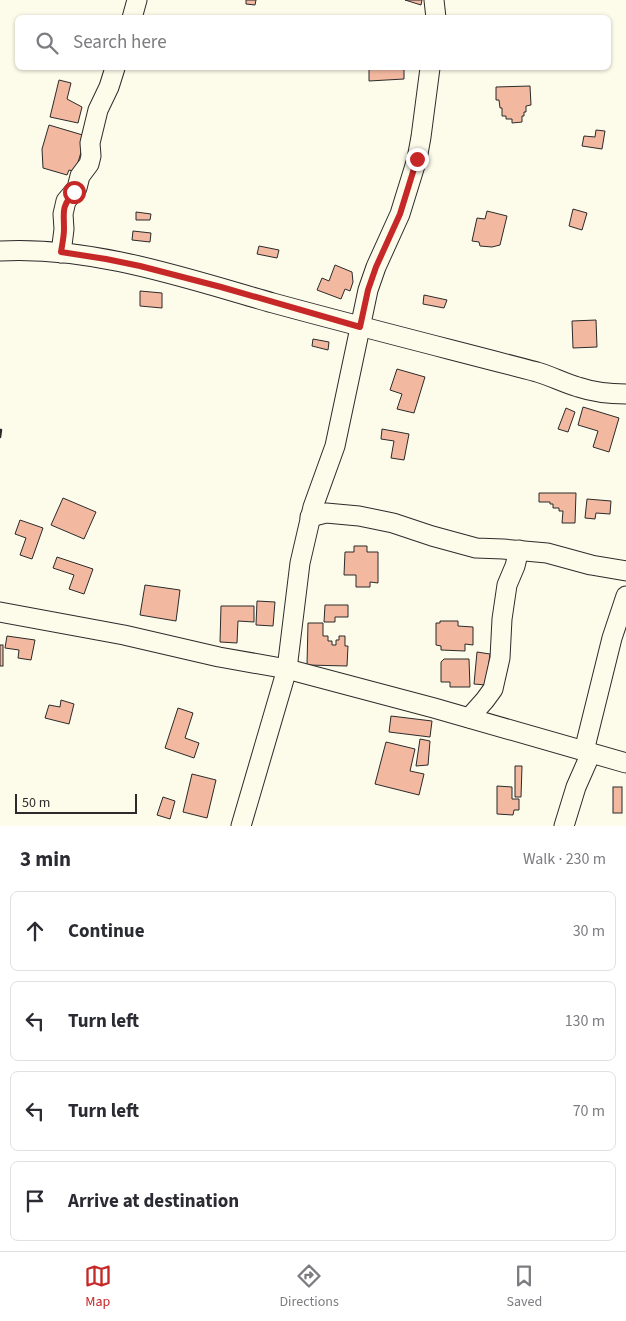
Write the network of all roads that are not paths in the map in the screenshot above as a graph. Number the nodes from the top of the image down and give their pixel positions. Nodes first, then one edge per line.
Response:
1 (137, 0) edge
2 (434, 0) edge
3 (133, 15) edge
4 (436, 15) edge
5 (114, 70) edge
6 (430, 70) edge
7 (0, 251) edge
8 (61, 252) junction
9 (360, 327) junction
10 (626, 394) edge
11 (310, 517) junction
12 (519, 550) junction
13 (626, 571) edge
14 (626, 596) edge
15 (0, 612) edge
16 (287, 669) junction
17 (469, 718) junction
18 (588, 752) junction
19 (626, 763) edge
20 (241, 826) edge
21 (564, 826) edge

1 - 3 street
2 - 4 street
5 - 8 street
6 - 9 street
7 - 8 street
8 - 9 street
9 - 10 street
9 - 11 street
11 - 12 street
11 - 16 street
12 - 13 street
12 - 17 street
14 - 18 street
15 - 16 street
16 - 17 street
16 - 20 street
17 - 18 street
18 - 19 street
18 - 21 street

